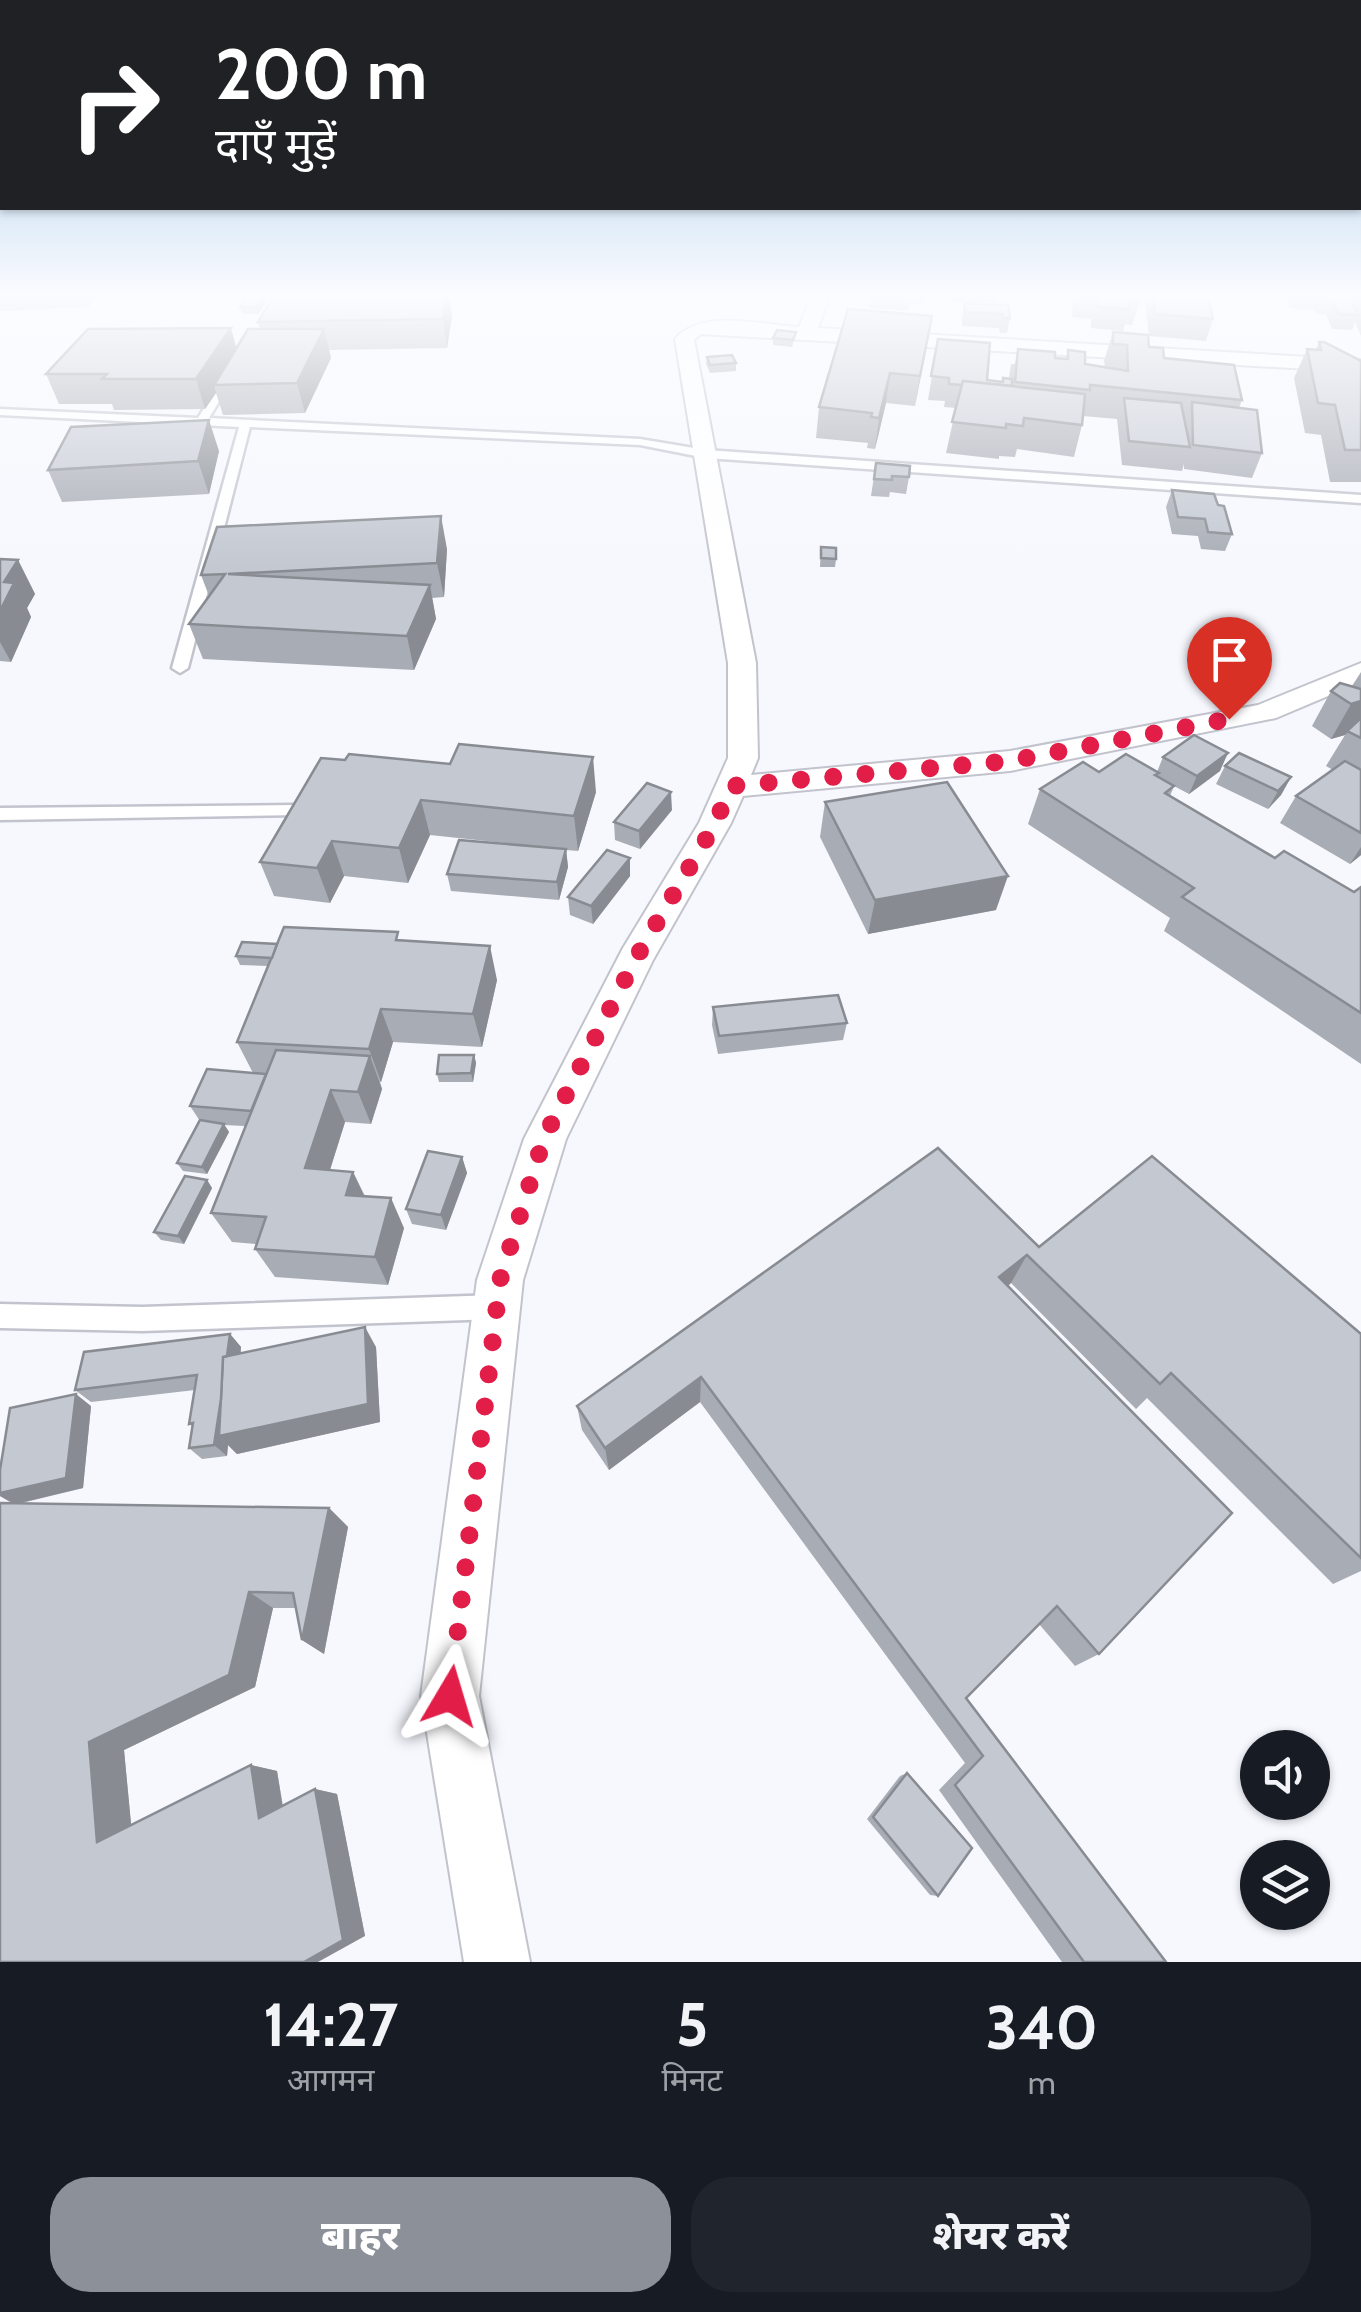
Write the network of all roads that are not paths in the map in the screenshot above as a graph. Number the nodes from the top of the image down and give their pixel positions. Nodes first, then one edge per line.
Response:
1 (223, 386) edge
2 (693, 386) edge
3 (0, 412) edge
4 (201, 422) junction
5 (245, 424) junction
6 (706, 454) junction
7 (1361, 499) edge
8 (180, 668) dead end
9 (1361, 672) edge
10 (731, 786) junction
11 (296, 811) edge
12 (0, 814) edge
13 (497, 1307) junction
14 (0, 1316) edge
15 (497, 1962) edge

1 - 4 lane
2 - 6 street
3 - 4 lane
4 - 5 lane
5 - 6 lane
5 - 8 lane
6 - 7 lane
6 - 10 street
9 - 10 street
10 - 13 street
11 - 12 lane
13 - 14 lane
13 - 15 street

